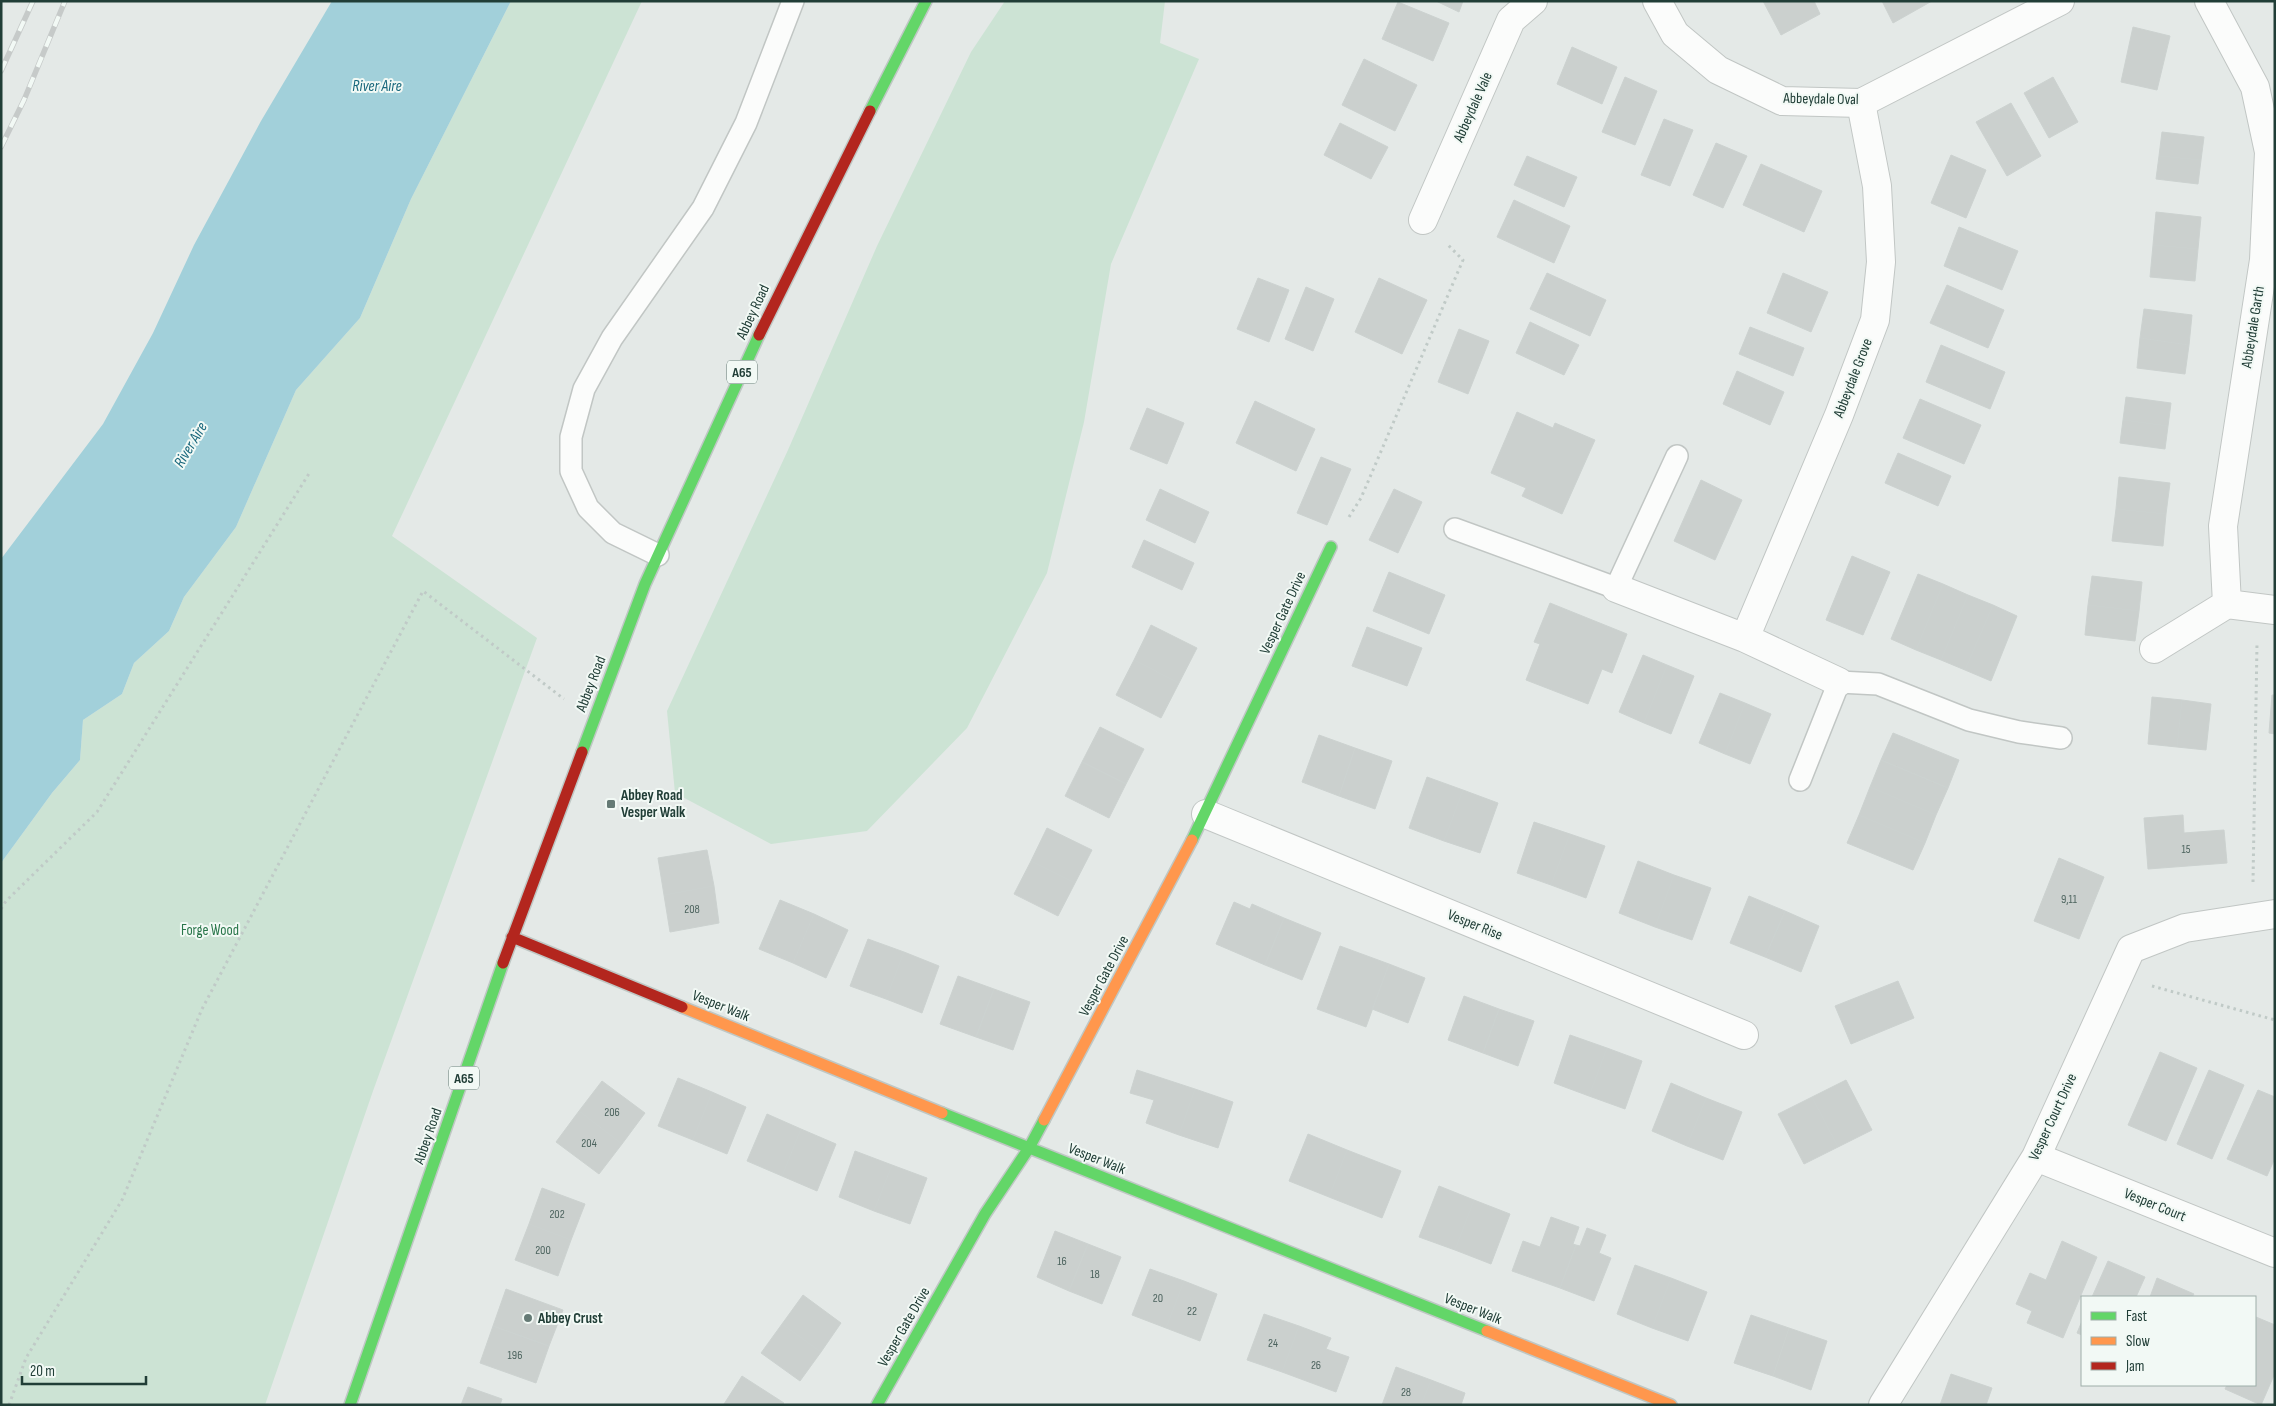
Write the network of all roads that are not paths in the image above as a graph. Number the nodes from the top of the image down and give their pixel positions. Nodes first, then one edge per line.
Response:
1 (793, 1) edge
2 (926, 1) edge
3 (1532, 1) edge
4 (1657, 1) edge
5 (2060, 1) edge
6 (2209, 1) edge
7 (1861, 103) junction
8 (1423, 220) road end
9 (1677, 456) dead end
10 (1455, 529) dead end
11 (1331, 547) road end
12 (658, 555) junction
13 (1616, 588) junction
14 (2227, 604) junction
15 (2266, 609) edge
16 (1745, 638) junction
17 (2154, 649) dead end
18 (1839, 682) junction
19 (2061, 738) dead end
20 (1800, 780) dead end
21 (1206, 814) junction
22 (2264, 916) edge
23 (512, 938) junction
24 (1744, 1035) dead end
25 (1029, 1148) junction
26 (2036, 1157) junction
27 (2275, 1253) edge
28 (350, 1405) edge
29 (877, 1405) edge
30 (1671, 1405) edge
31 (1883, 1405) edge

1 - 12 lane
2 - 12 street, Abbey Road / A65
3 - 8 street, Abbeydale Vale
4 - 7 street, Abbeydale Oval
5 - 7 street, Abbeydale Oval
6 - 14 street, Abbeydale Garth
7 - 16 street, Abbeydale Grove
9 - 13 lane
10 - 13 lane
11 - 21 street, Vesper Gate Drive
12 - 23 street, Abbey Road / A65
13 - 16 street
14 - 15 street
14 - 17 street
16 - 18 street
18 - 19 lane
18 - 20 lane
21 - 24 street, Vesper Rise
21 - 25 street, Vesper Gate Drive
22 - 26 street, Vesper Court Drive
23 - 25 street, Vesper Walk
23 - 28 street, Abbey Road / A65
25 - 29 street, Vesper Gate Drive
25 - 30 street, Vesper Walk
26 - 27 street, Vesper Court
26 - 31 street, Vesper Court Drive

